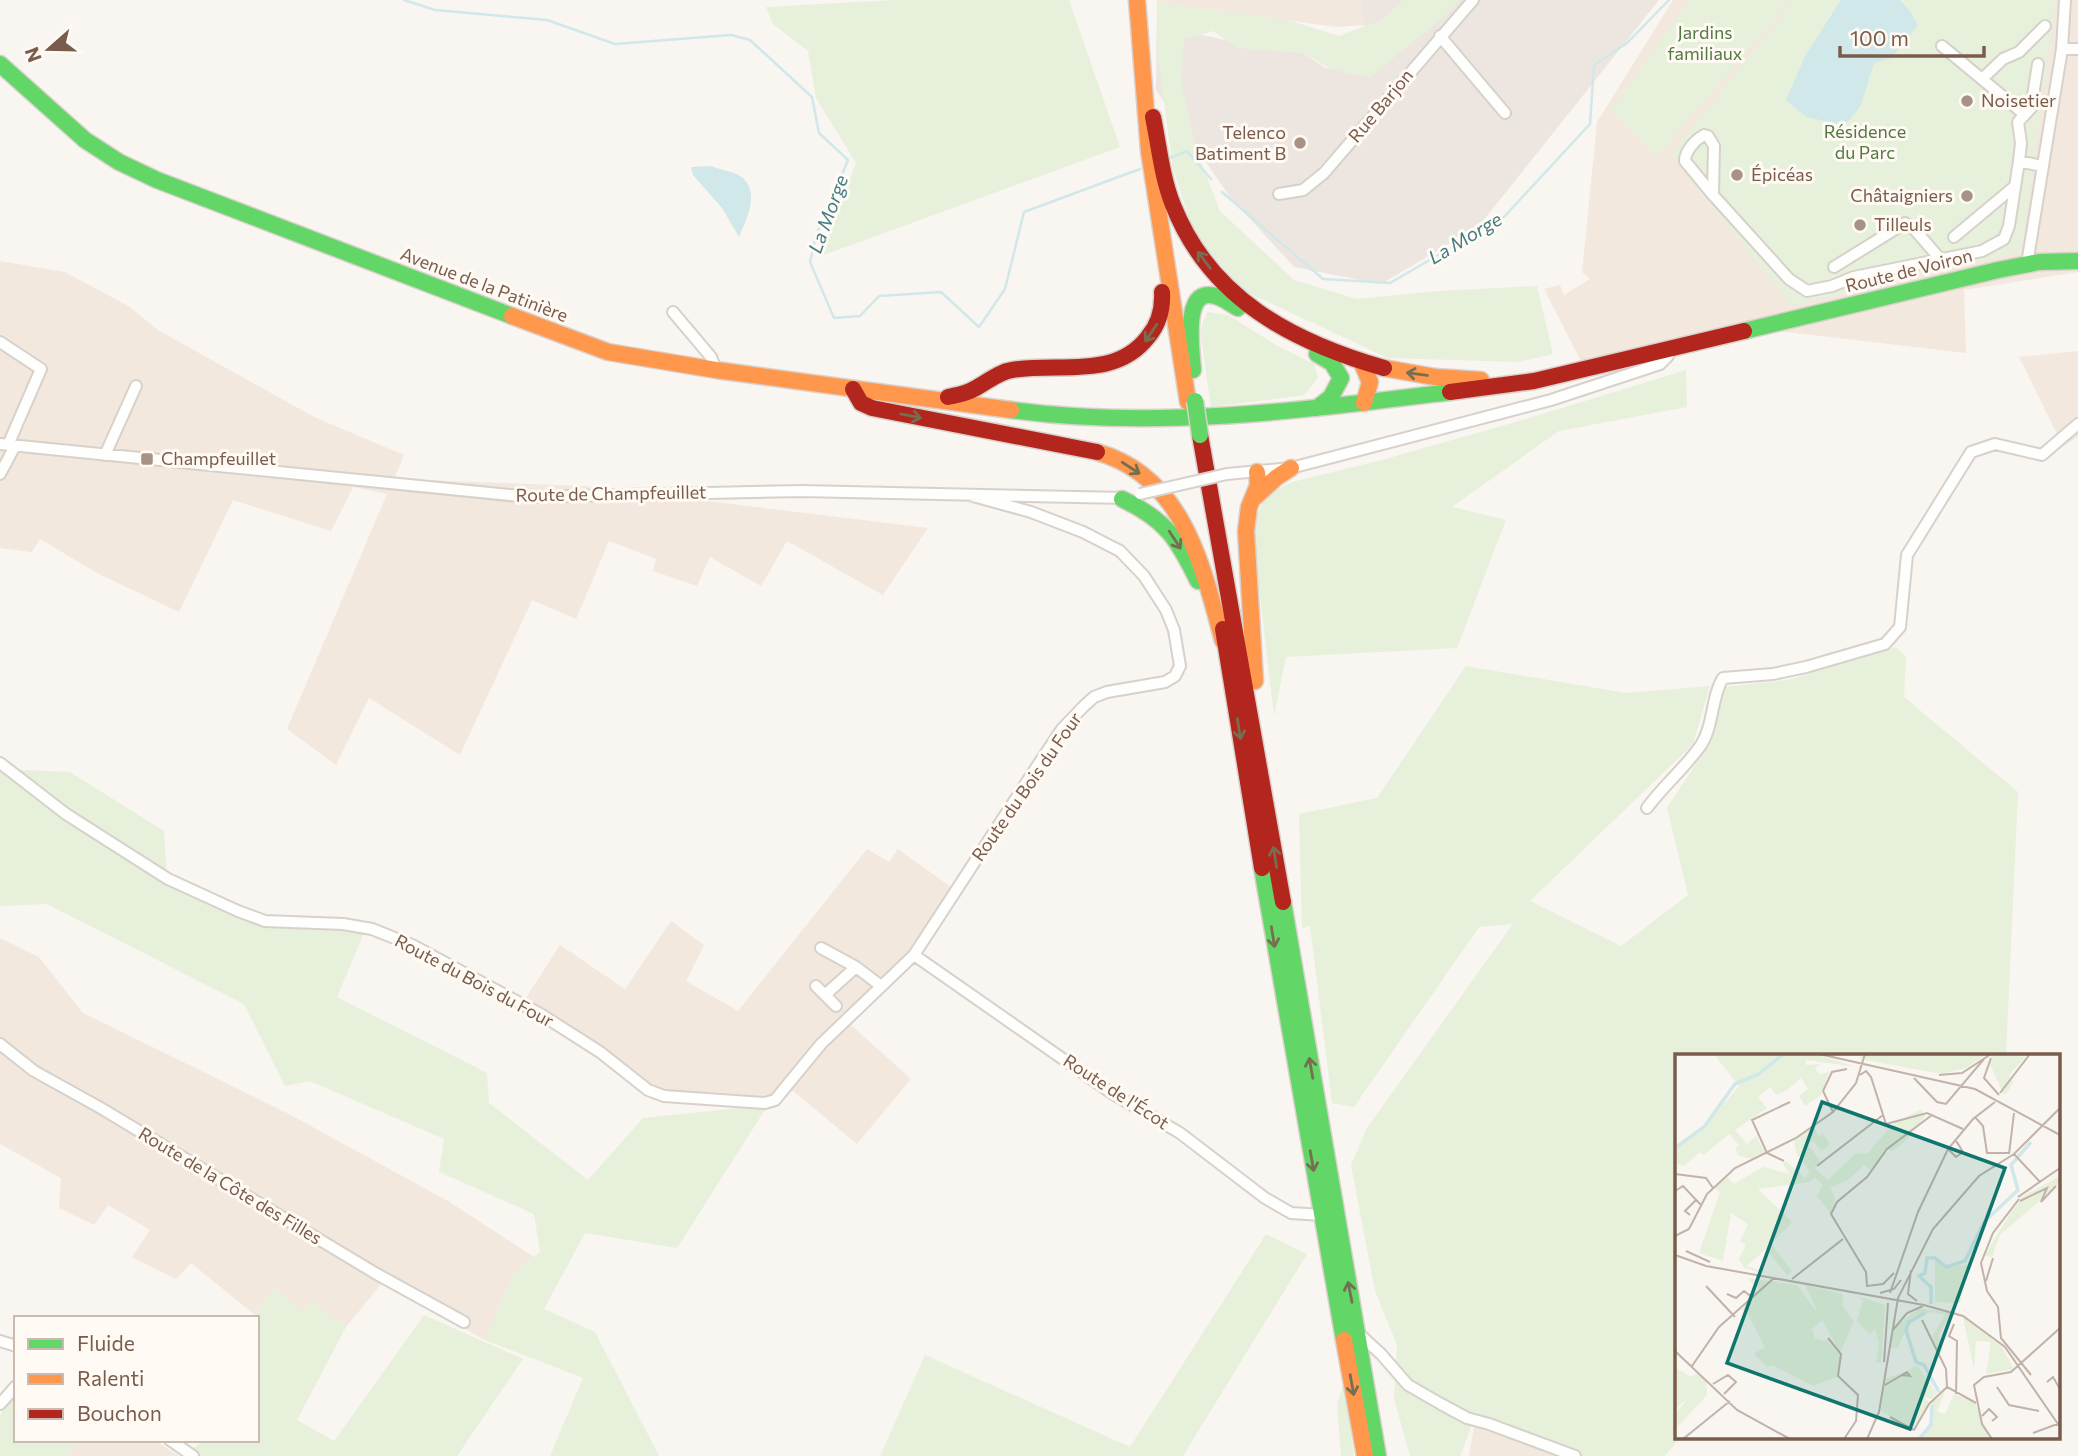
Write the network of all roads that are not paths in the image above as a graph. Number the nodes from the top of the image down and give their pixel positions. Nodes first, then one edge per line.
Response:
1 (1137, 0) edge
2 (1144, 0) edge
3 (1473, 0) edge
4 (2065, 0) edge
5 (2045, 26) dead end
6 (1440, 36) junction
7 (1942, 46) dead end
8 (2062, 49) junction
9 (2078, 49) edge
10 (0, 64) edge
11 (2038, 64) dead end
12 (1982, 79) junction
13 (1505, 113) dead end
14 (2024, 114) junction
15 (1153, 117) junction
16 (2019, 162) junction
17 (2042, 166) junction
18 (2015, 186) junction
19 (1279, 194) dead end
20 (1713, 195) junction
21 (1158, 218) junction
22 (1955, 237) dead end
23 (1941, 260) junction
24 (2078, 261) edge
25 (2027, 264) junction
26 (1834, 267) dead end
27 (673, 312) dead end
28 (0, 342) edge
29 (1668, 350) junction
30 (1361, 361) junction
31 (716, 370) junction
32 (999, 374) junction
33 (1534, 381) junction
34 (136, 386) dead end
35 (853, 389) junction
36 (933, 400) junction
37 (1364, 403) junction
38 (1189, 407) junction
39 (1317, 408) junction
40 (1003, 409) junction
41 (2078, 424) edge
42 (1197, 435) junction
43 (8, 445) edge
44 (105, 455) junction
45 (1291, 468) junction
46 (1257, 472) junction
47 (0, 474) edge
48 (973, 496) junction
49 (1122, 499) junction
50 (1253, 500) junction
51 (1218, 626) junction
52 (1228, 662) junction
53 (0, 763) edge
54 (1264, 789) junction
55 (1647, 808) dead end
56 (821, 948) dead end
57 (914, 955) junction
58 (856, 967) junction
59 (816, 986) dead end
60 (881, 986) junction
61 (826, 994) junction
62 (836, 1006) dead end
63 (0, 1044) edge
64 (1322, 1215) junction
65 (464, 1322) dead end
66 (1358, 1333) junction
67 (14, 1388) edge
68 (0, 1404) edge
69 (173, 1442) edge
70 (1554, 1452) edge
71 (193, 1456) edge
72 (1365, 1456) edge
73 (1378, 1456) edge
74 (1575, 1456) edge

1 - 21 main road
2 - 15 main road
3 - 6 street, Rue Barjon
4 - 8 street
5 - 12 street
6 - 13 street
6 - 19 street, Rue Barjon
7 - 12 street
8 - 9 street
8 - 17 street
10 - 31 main road, Avenue de la Patinière
11 - 14 street
12 - 14 street
14 - 16 street
30 -> 15 main road
15 - 38 main road
16 - 17 street
16 - 18 street
17 - 25 street
18 - 22 street
18 - 23 street
20 - 20 street
20 - 23 street
21 -> 32 main road
21 - 38 main road
23 - 26 street
24 - 25 main road, Route de Voiron
25 - 29 main road, Route de Voiron
27 - 31 street
28 - 43 street
29 - 33 main road, Route de Voiron
29 - 45 street, Route de Champfeuillet
33 -> 30 main road
30 - 37 main road
31 - 35 main road, Avenue de la Patinière
32 - 36 main road
32 - 40 main road
33 - 37 main road, Avenue de la Patinière
34 - 44 street
35 - 36 main road, Avenue de la Patinière
35 -> 51 main road
36 - 40 main road, Avenue de la Patinière
37 - 39 main road, Avenue de la Patinière
38 - 39 main road, Avenue de la Patinière
38 - 39 main road
38 - 40 main road, Avenue de la Patinière
38 - 42 main road
41 - 55 street
42 - 52 main road
42 - 54 main road
43 - 44 street, Route de Champfeuillet
43 - 47 street
44 - 48 street, Route de Champfeuillet
45 - 46 street, Route de Champfeuillet
45 - 50 main road
46 - 49 street, Route de Champfeuillet, bridge
46 - 50 main road
48 - 49 street, Route de Champfeuillet
48 - 57 street, Route du Bois du Four
49 -> 51 main road
50 - 54 main road
51 - 52 main road
52 -> 64 main road
53 - 60 street, Route du Bois du Four
66 -> 54 main road
56 - 58 street
57 - 60 street, Route du Bois du Four
57 - 64 street, Route de l'Écot
58 - 60 street
58 - 61 street
59 - 61 street
61 - 62 street
63 - 65 street, Route de la Côte des Filles
64 -> 72 main road
66 - 70 street
66 - 73 main road
67 - 68 street
69 - 71 street
70 - 74 street

